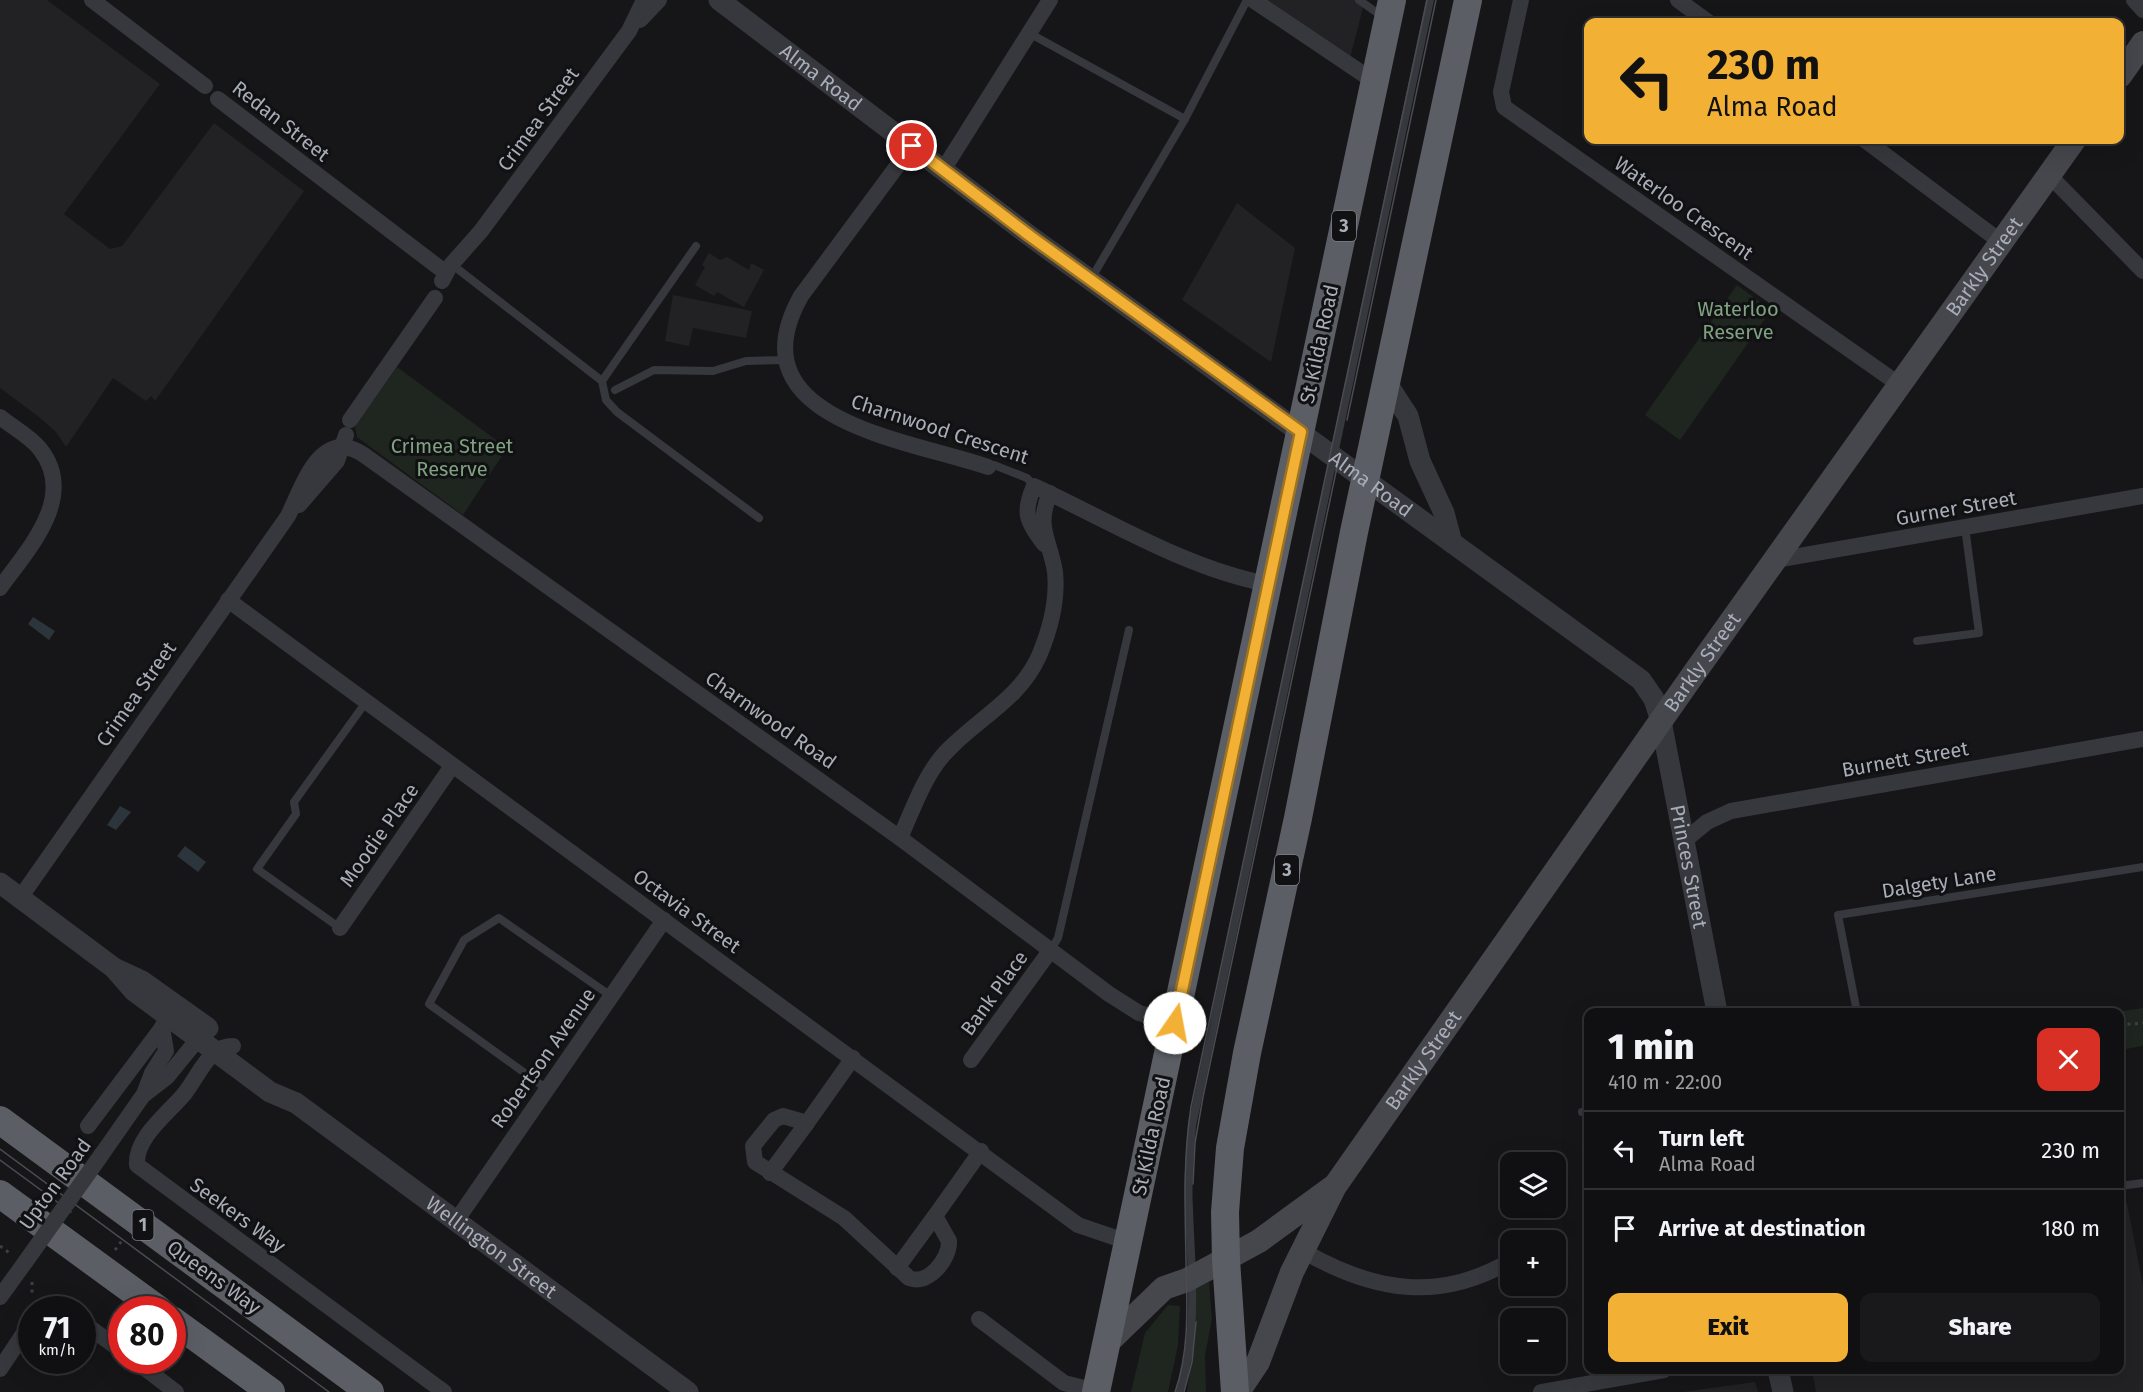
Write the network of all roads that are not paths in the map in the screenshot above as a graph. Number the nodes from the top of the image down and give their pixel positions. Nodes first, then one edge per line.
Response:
1 (92, 0) edge
2 (645, 0) edge
3 (659, 0) edge
4 (1050, 0) edge
5 (1247, 0) edge
6 (1253, 0) edge
7 (1359, 0) edge
8 (1430, 0) edge
9 (1468, 0) edge
10 (1521, 0) edge
11 (1678, 0) edge
12 (2134, 0) edge
13 (729, 3) edge
14 (1390, 10) edge
15 (2143, 10) edge
16 (1703, 18) edge
17 (629, 31) junction
18 (1029, 33) junction
19 (2143, 43) edge
20 (2124, 70) edge
21 (1375, 82) junction
22 (205, 86) joint
23 (218, 99) joint
24 (1185, 119) junction
25 (1870, 144) edge
26 (2071, 144) edge
27 (912, 146) junction
28 (943, 170) junction
29 (2049, 175) junction
30 (2001, 242) junction
31 (696, 246) dead end
32 (2143, 271) edge
33 (449, 274) junction
34 (1091, 279) junction
35 (435, 298) joint
36 (787, 360) junction
37 (602, 381) junction
38 (1386, 382) junction
39 (1900, 385) junction
40 (615, 390) dead end
41 (0, 417) edge
42 (1301, 432) junction
43 (347, 434) junction
44 (1334, 456) junction
45 (988, 467) joint
46 (1366, 480) junction
47 (1034, 486) junction
48 (1050, 493) junction
49 (2143, 496) edge
50 (759, 518) dead end
51 (1965, 527) junction
52 (1452, 543) junction
53 (1050, 555) junction
54 (1776, 560) junction
55 (1267, 584) junction
56 (0, 588) edge
57 (228, 600) junction
58 (1129, 630) dead end
59 (1917, 641) dead end
60 (366, 702) junction
61 (1661, 721) junction
62 (2143, 739) edge
63 (452, 766) junction
64 (900, 838) junction
65 (1684, 841) junction
66 (2143, 867) edge
67 (0, 883) edge
68 (20, 898) junction
69 (664, 920) junction
70 (339, 928) joint
71 (1050, 951) junction
72 (114, 968) junction
73 (611, 996) junction
74 (1716, 1008) edge
75 (1856, 1008) edge
76 (166, 1022) junction
77 (1175, 1023) junction
78 (198, 1039) junction
79 (224, 1049) junction
80 (853, 1058) junction
81 (971, 1060) dead end
82 (547, 1089) junction
83 (144, 1094) junction
84 (0, 1120) edge
85 (807, 1123) junction
86 (88, 1126) dead end
87 (981, 1151) junction
88 (770, 1173) junction
89 (2143, 1183) edge
90 (2124, 1185) edge
91 (1335, 1186) junction
92 (0, 1194) edge
93 (935, 1216) junction
94 (456, 1221) junction
95 (1128, 1242) junction
96 (1303, 1251) junction
97 (1226, 1260) junction
98 (1500, 1267) edge
99 (897, 1268) junction
100 (1190, 1278) junction
101 (140, 1296) edge
102 (0, 1297) edge
103 (979, 1319) dead end
104 (186, 1330) edge
105 (18, 1340) edge
106 (1107, 1343) junction
107 (0, 1369) edge
108 (152, 1374) edge
109 (1642, 1374) edge
110 (1779, 1374) edge
111 (1096, 1391) edge
112 (176, 1392) edge
113 (271, 1392) edge
114 (370, 1392) edge
115 (444, 1392) edge
116 (688, 1392) edge
117 (1179, 1392) edge
118 (1237, 1392) edge
119 (1541, 1392) edge
120 (1783, 1392) edge

1 - 22 street, Redan Street
2 - 17 street, Crimea Street
3 - 17 street, Crimea Street
4 - 18 street
5 - 24 lane
6 - 21 street
7 - 14 lane
8 - 44 lane
9 - 38 highway, 3
10 - 39 street, Waterloo Crescent
11 - 16 street
12 - 15 street
13 - 27 street, Alma Road
14 - 21 highway, St Kilda Road / 3
17 - 33 street, Crimea Street
18 - 24 lane
18 - 28 street
19 - 20 main road
21 - 42 highway, St Kilda Road / 3
22 - 23 lane, Redan Street
23 - 33 street, Redan Street
24 - 34 lane
25 - 30 street
26 - 29 main road, Barkly Street
27 - 28 street, Alma Road
27 - 36 street, Charnwood Crescent
28 - 34 street, Alma Road
29 - 30 main road, Barkly Street
29 - 32 street
30 - 39 main road, Barkly Street
31 - 37 lane
33 - 35 lane, Crimea Street
33 - 37 lane
34 - 42 street, Alma Road
35 - 43 street, Crimea Street
36 - 40 lane
36 - 45 street, Charnwood Crescent
37 - 50 lane
38 - 46 highway, 3
38 - 52 street
39 - 54 main road, Barkly Street
41 - 56 street
42 - 44 street, Alma Road
42 - 55 highway, St Kilda Road / 3
43 - 57 street, Crimea Street
43 - 64 street, Charnwood Road
44 - 46 street, Alma Road
44 - 100 lane
45 - 47 lane, Charnwood Crescent
46 - 52 street, Alma Road
46 - 97 highway, 3
47 - 48 street, Charnwood Crescent
47 - 53 street
48 - 53 street
48 - 55 street, Charnwood Crescent
49 - 51 street, Gurner Street
51 - 54 street, Gurner Street
51 - 59 lane
52 - 61 street, Alma Road
53 - 64 street
54 - 61 main road, Barkly Street
55 - 77 highway, St Kilda Road / 3
57 - 60 street, Octavia Street
57 - 68 street, Crimea Street
58 - 71 lane
60 - 63 street, Octavia Street
60 - 70 lane
61 - 65 street, Princes Street
61 - 91 main road, Barkly Street
62 - 65 street, Burnett Street
63 - 69 street, Octavia Street
63 - 70 street, Moodie Place
64 - 71 street, Charnwood Road
65 - 74 street, Princes Street
66 - 75 lane, Dalgety Lane
67 - 68 street, Wellington Street
68 - 72 street, Wellington Street
69 - 73 street, Robertson Avenue
69 - 80 street, Octavia Street
71 - 77 street, Charnwood Road
71 - 81 street, Bank Place
72 - 76 street, Wellington Street
72 - 79 street, Wellington Street
73 - 82 street, Robertson Avenue
73 - 82 lane
76 - 78 street, Wellington Street
76 - 83 street, Upton Road
76 - 86 street
77 - 95 highway, St Kilda Road / 3
78 - 79 street, Wellington Street
78 - 83 street, Upton Road
79 - 94 street, Wellington Street
79 - 115 street, Seekers Way
80 - 85 street
80 - 87 street, Octavia Street
82 - 94 street, Robertson Avenue
83 - 102 street, Upton Road, bridge
84 - 114 highway, Queens Way / 1
85 - 88 street
85 - 88 street
87 - 93 street
87 - 95 street, Octavia Street
88 - 99 street
89 - 90 lane
91 - 96 main road, Barkly Street
91 - 97 main road, Barkly Street
92 - 101 highway
93 - 99 street
93 - 99 street
94 - 116 street, Wellington Street
95 - 106 highway, St Kilda Road / 3
96 - 98 street
96 - 118 main road, Barkly Street
97 - 100 main road, Barkly Street
97 - 118 highway, 3
100 - 106 main road, Barkly Street
100 - 117 lane
103 - 111 street
104 - 113 highway
105 - 107 street
106 - 111 highway, St Kilda Road / 3
108 - 112 street
109 - 119 street
110 - 120 street

